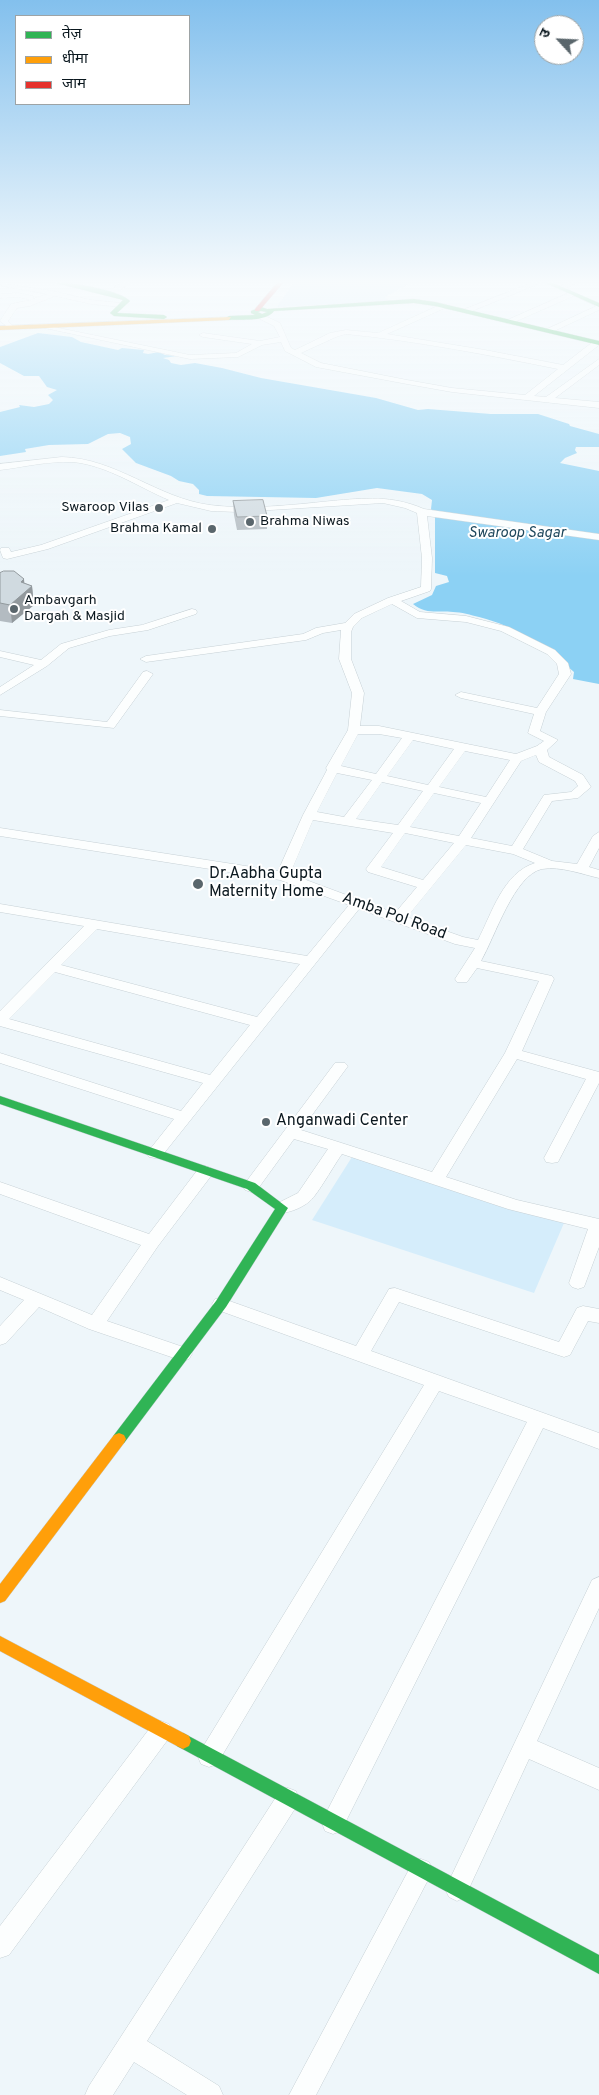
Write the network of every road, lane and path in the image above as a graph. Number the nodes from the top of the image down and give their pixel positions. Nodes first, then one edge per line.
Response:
1 (401, 381) edge
2 (548, 381) edge
3 (572, 381) edge
4 (526, 398) junction
5 (547, 400) junction
6 (599, 405) edge
7 (0, 467) edge
8 (177, 500) junction
9 (422, 512) junction
10 (599, 537) edge
11 (3, 550) edge
12 (0, 566) edge
13 (392, 600) junction
14 (192, 612) dead end
15 (348, 626) junction
16 (0, 654) edge
17 (146, 659) dead end
18 (43, 664) junction
19 (147, 674) dead end
20 (0, 692) edge
21 (461, 695) dead end
22 (540, 712) junction
23 (0, 713) edge
24 (354, 730) junction
25 (409, 737) junction
26 (461, 748) junction
27 (541, 749) junction
28 (517, 758) junction
29 (332, 768) junction
30 (377, 778) junction
31 (432, 790) junction
32 (489, 801) junction
33 (309, 815) junction
34 (348, 821) junction
35 (404, 829) junction
36 (0, 832) edge
37 (599, 836) edge
38 (462, 842) junction
39 (516, 852) junction
40 (550, 864) junction
41 (581, 869) junction
42 (599, 874) edge
43 (283, 876) junction
44 (426, 885) junction
45 (356, 903) junction
46 (2, 910) edge
47 (399, 917) junction
48 (94, 924) junction
49 (483, 945) junction
50 (310, 962) junction
51 (473, 962) junction
52 (52, 967) junction
53 (462, 979) dead end
54 (0, 1020) edge
55 (260, 1023) junction
56 (513, 1052) junction
57 (0, 1058) edge
58 (340, 1066) dead end
59 (597, 1077) edge
60 (213, 1081) junction
61 (0, 1100) edge
62 (183, 1117) junction
63 (291, 1132) junction
64 (338, 1147) junction
65 (155, 1153) junction
66 (552, 1158) dead end
67 (205, 1172) junction
68 (436, 1179) junction
69 (251, 1186) junction
70 (0, 1188) edge
71 (282, 1208) junction
72 (152, 1242) junction
73 (0, 1283) edge
74 (578, 1283) dead end
75 (36, 1298) junction
76 (220, 1304) junction
77 (599, 1316) edge
78 (95, 1324) junction
79 (0, 1338) edge
80 (183, 1354) junction
81 (360, 1354) junction
82 (435, 1382) junction
83 (538, 1420) junction
84 (599, 1442) edge
85 (599, 1586) edge
86 (0, 1596) edge
87 (0, 1643) edge
88 (161, 1731) junction
89 (524, 1746) junction
90 (209, 1757) junction
91 (599, 1779) edge
92 (288, 1798) junction
93 (333, 1823) junction
94 (421, 1870) junction
95 (457, 1889) junction
96 (0, 1946) edge
97 (599, 1965) edge
98 (130, 2045) junction
99 (98, 2095) edge
100 (210, 2095) edge
101 (302, 2095) edge

1 - 4 street
2 - 4 street
3 - 5 street
4 - 5 street
5 - 6 street
7 - 8 street
8 - 9 street
8 - 11 street
9 - 10 street
9 - 13 street
11 - 12 street
13 - 15 street
13 - 22 street
14 - 18 street
15 - 17 street
15 - 24 street
16 - 18 street
18 - 20 street
19 - 23 street
21 - 22 street
22 - 27 street
24 - 25 street
24 - 29 street
25 - 26 street
25 - 30 street
26 - 28 street
26 - 31 street
27 - 28 street
27 - 39 street
28 - 32 street
29 - 30 street
29 - 33 street
30 - 31 street
30 - 34 street
31 - 32 street
31 - 35 street
32 - 38 street
33 - 34 street
33 - 43 street
34 - 35 street
35 - 38 street
35 - 44 street
36 - 43 street, Amba Pol Road
37 - 41 street
38 - 39 street
38 - 44 street
39 - 40 street
40 - 41 street
40 - 49 street
41 - 42 street
43 - 45 street, Amba Pol Road
44 - 47 street
45 - 47 street, Amba Pol Road
45 - 50 street
46 - 48 street
47 - 49 street, Amba Pol Road
48 - 50 street
48 - 52 street
49 - 51 street
50 - 55 street
51 - 53 street
51 - 56 street
52 - 54 street
52 - 55 street
54 - 60 street
55 - 60 street
56 - 59 street
56 - 68 street
57 - 62 street
58 - 63 street
59 - 66 street
60 - 62 street
61 - 65 main road
62 - 65 street
63 - 64 street
63 - 69 street
64 - 68 street
64 - 71 street
65 - 67 main road
67 - 69 main road
67 - 72 street
68 - 74 street
69 - 71 main road
70 - 72 street
71 - 76 main road
72 - 78 street
73 - 75 street
75 - 78 street
75 - 79 street
76 - 80 main road
76 - 81 street
77 - 81 street
78 - 80 street
80 - 86 main road
81 - 82 street
82 - 83 street
82 - 90 street
83 - 84 street
83 - 93 street
85 - 89 street
87 - 88 main road
88 - 90 main road
88 - 96 street
89 - 91 street
89 - 95 street
90 - 92 main road
92 - 93 main road
92 - 98 street
93 - 94 main road
94 - 95 main road
94 - 101 street
95 - 97 main road
98 - 99 street
98 - 100 street

